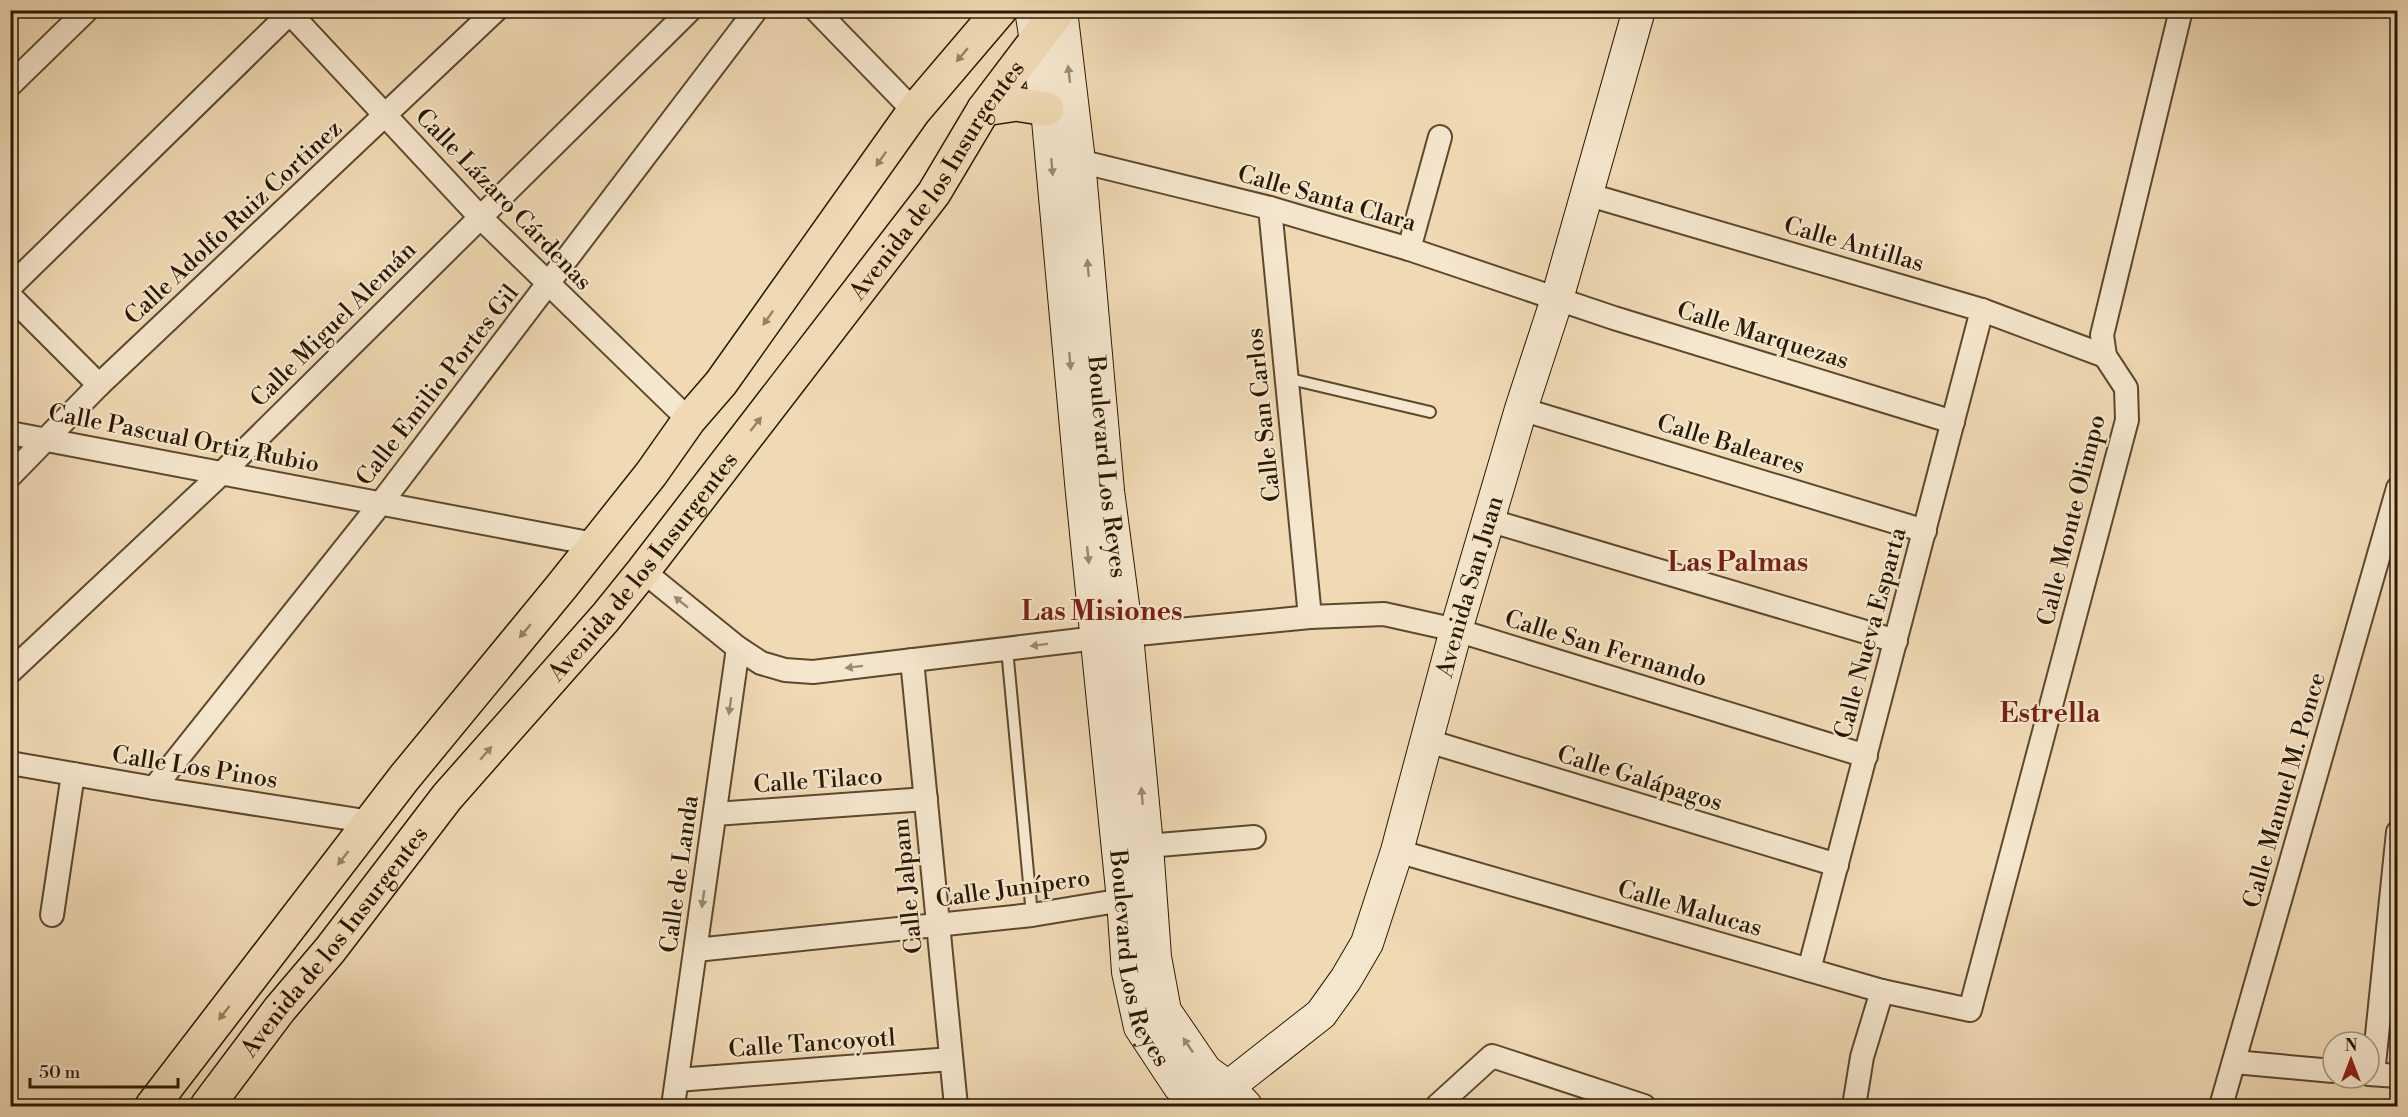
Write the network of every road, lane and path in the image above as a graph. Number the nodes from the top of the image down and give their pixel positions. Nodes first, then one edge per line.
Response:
1 (87, 10) edge
2 (496, 10) edge
3 (690, 10) edge
4 (756, 10) edge
5 (816, 10) edge
6 (1000, 10) edge
7 (1060, 10) edge
8 (1639, 10) edge
9 (2181, 10) edge
10 (290, 12) edge
11 (1034, 25) edge
12 (10, 85) edge
13 (984, 109) junction
14 (1047, 109) junction
15 (914, 111) junction
16 (386, 116) junction
17 (1440, 137) dead end
18 (1079, 160) junction
19 (1586, 194) junction
20 (1270, 208) junction
21 (480, 217) junction
22 (1408, 249) junction
23 (548, 285) junction
24 (10, 287) edge
25 (10, 296) edge
26 (1557, 299) junction
27 (1982, 310) junction
28 (1078, 312) junction
29 (2105, 356) junction
30 (1286, 378) junction
31 (99, 385) junction
32 (1521, 409) junction
33 (1430, 412) dead end
34 (689, 420) junction
35 (1953, 422) junction
36 (10, 433) edge
37 (46, 440) junction
38 (222, 473) junction
39 (10, 476) edge
40 (2397, 488) edge
41 (381, 503) junction
42 (1488, 520) junction
43 (1925, 531) junction
44 (594, 544) junction
45 (2389, 550) edge
46 (643, 570) junction
47 (562, 586) junction
48 (1310, 617) junction
49 (605, 618) junction
50 (1456, 630) junction
51 (1112, 636) junction
52 (1896, 641) junction
53 (738, 648) junction
54 (1007, 648) junction
55 (912, 660) junction
56 (10, 672) edge
57 (1428, 741) junction
58 (1866, 756) junction
59 (10, 763) edge
60 (73, 774) junction
61 (404, 778) junction
62 (154, 788) junction
63 (447, 797) junction
64 (926, 799) junction
65 (715, 814) junction
66 (370, 822) junction
67 (2397, 831) edge
68 (1254, 837) dead end
69 (1147, 846) junction
70 (1397, 851) junction
71 (1837, 866) junction
72 (1123, 900) junction
73 (52, 915) dead end
74 (1032, 915) junction
75 (938, 926) junction
76 (696, 950) junction
77 (1809, 970) junction
78 (1882, 991) junction
79 (1970, 1010) joint
80 (2376, 1030) edge
81 (951, 1059) junction
82 (2234, 1062) junction
83 (2321, 1070) edge
84 (2381, 1075) edge
85 (2397, 1076) edge
86 (677, 1080) junction
87 (1228, 1100) edge
88 (152, 1107) edge
89 (207, 1107) edge
90 (673, 1107) edge
91 (956, 1107) edge
92 (1201, 1107) edge
93 (1437, 1107) edge
94 (1644, 1107) edge
95 (1854, 1107) edge
96 (2221, 1107) edge

1 - 12 street
2 - 16 street, Calle Adolfo Ruiz Cortinez
3 - 21 street, Calle Miguel Alemán
4 - 23 street, Calle Emilio Portes Gil
5 - 15 street
6 -> 15 main road, Avenida de los Insurgentes
7 - 11 main road, Avenida de los Insurgentes
18 -> 7 main road, Boulevard Los Reyes
8 - 19 main road, Avenida San Juan
9 - 29 street
10 - 16 street, Calle Lázaro Cárdenas
10 - 24 street
11 - 13 main road, Avenida de los Insurgentes
11 - 14 main road, Boulevard Los Reyes
13 - 14 main road
46 -> 13 main road, Avenida de los Insurgentes
14 -> 28 main road, Boulevard Los Reyes
15 -> 34 main road, Avenida de los Insurgentes
16 - 21 street, Calle Lázaro Cárdenas
16 - 31 street, Calle Adolfo Ruiz Cortinez
17 - 22 street
18 - 20 street, Calle Santa Clara
28 -> 18 main road, Boulevard Los Reyes
19 - 26 main road, Avenida San Juan
19 - 27 street, Calle Antillas
20 - 22 street, Calle Santa Clara
20 - 30 street, Calle San Carlos
21 - 23 street, Calle Lázaro Cárdenas
21 - 38 street, Calle Miguel Alemán
22 - 26 street, Calle Santa Clara
23 - 34 street, Calle Lázaro Cárdenas
23 - 41 street, Calle Emilio Portes Gil
25 - 31 street
26 - 32 main road, Avenida San Juan
26 - 35 street, Calle Marquezas
27 - 29 street, Calle Antillas
27 - 35 street, Calle Nueva Esparta
28 - 51 main road, Boulevard Los Reyes
29 - 79 street, Calle Monte Olimpo
30 - 33 lane
30 - 48 street, Calle San Carlos
31 - 37 street, Calle Adolfo Ruiz Cortinez
32 - 42 main road, Avenida San Juan
32 - 43 street, Calle Baleares
34 - 44 main road, Avenida de los Insurgentes
35 - 43 street, Calle Nueva Esparta
36 - 37 street, Calle Pascual Ortiz Rubio
37 - 38 street, Calle Pascual Ortiz Rubio
37 - 39 street, Calle Adolfo Ruiz Cortinez
38 - 41 street, Calle Pascual Ortiz Rubio
38 - 56 street, Calle Miguel Alemán
40 - 45 street, Calle Manuel M. Ponce
41 - 44 street, Calle Pascual Ortiz Rubio
41 - 62 street, Calle Emilio Portes Gil
42 - 50 main road, Avenida San Juan
42 - 52 street
43 - 52 street, Calle Nueva Esparta
44 - 47 main road, Avenida de los Insurgentes
45 - 82 street, Calle Manuel M. Ponce
46 - 49 main road, Avenida de los Insurgentes
53 -> 46 street, Calle San Fernando
47 - 49 main road
47 -> 61 main road, Avenida de los Insurgentes
48 - 50 street, Calle San Fernando
48 - 51 street, Calle San Fernando
63 -> 49 main road, Avenida de los Insurgentes
50 - 57 main road, Avenida San Juan
50 - 58 street, Calle San Fernando
51 -> 54 street, Calle San Fernando
69 -> 51 main road, Boulevard Los Reyes
51 - 72 main road, Boulevard Los Reyes
52 - 58 street, Calle Nueva Esparta
55 -> 53 street, Calle San Fernando
53 -> 65 street, Calle de Landa
54 - 55 street, Calle San Fernando
54 - 74 lane
55 - 64 street, Calle Jalpam
57 - 70 main road, Avenida San Juan
57 - 71 street, Calle Galápagos
58 - 71 street, Calle Nueva Esparta
59 - 60 street, Calle Los Pinos
60 - 62 street, Calle Los Pinos
60 - 73 street
61 - 63 main road
61 - 66 main road, Avenida de los Insurgentes
62 - 66 street, Calle Los Pinos
63 - 89 main road, Avenida de los Insurgentes
64 - 65 street, Calle Tilaco
64 - 75 street, Calle Jalpam
65 -> 76 street, Calle de Landa
66 -> 88 main road, Avenida de los Insurgentes
67 - 80 street
68 - 69 street
87 -> 69 main road, Boulevard Los Reyes
70 - 77 street, Calle Malucas
70 - 87 main road, Avenida San Juan
71 - 77 street, Calle Nueva Esparta
72 - 74 street, Calle Junípero
72 - 92 main road, Boulevard Los Reyes
74 - 75 street, Calle Junípero
75 - 76 street, Calle Junípero
75 - 81 street, Calle Jalpam
76 - 86 street, Calle de Landa
77 - 78 street, Calle Malucas
78 - 79 street, Calle Malucas
78 - 95 street
81 - 86 street, Calle Tancoyotl
81 - 91 street, Calle Jalpam
82 - 83 street
82 - 96 street, Calle Manuel M. Ponce
84 - 85 street
86 - 90 street, Calle de Landa
93 - 94 street

